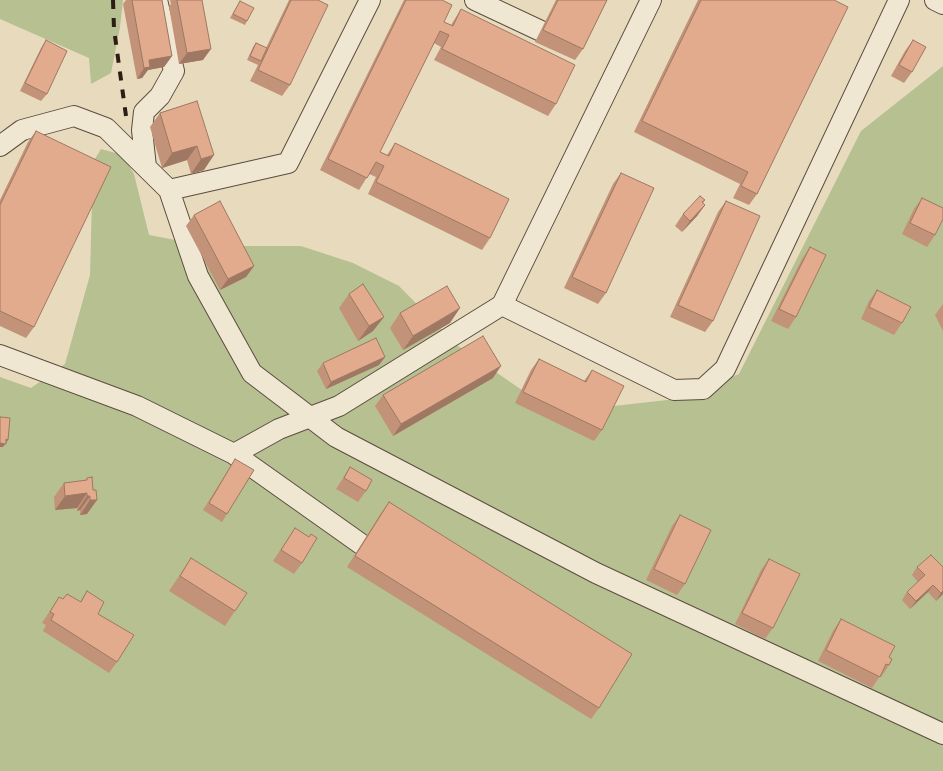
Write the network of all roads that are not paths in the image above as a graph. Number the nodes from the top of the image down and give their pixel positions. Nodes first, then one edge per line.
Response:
1 (157, 0) edge
2 (651, 0) edge
3 (899, 0) edge
4 (935, 0) edge
5 (366, 1) edge
6 (484, 2) edge
7 (943, 4) edge
8 (541, 31) edge
9 (0, 146) edge
10 (146, 167) junction
11 (169, 190) junction
12 (502, 305) junction
13 (0, 355) edge
14 (310, 417) junction
15 (234, 454) junction
16 (361, 544) edge
17 (943, 734) edge

1 - 10 street
2 - 12 street
3 - 12 street
4 - 7 street
5 - 11 street
6 - 8 street
9 - 10 street
10 - 11 street
11 - 14 street
12 - 14 street
13 - 15 street
14 - 15 street
14 - 17 street
15 - 16 street

